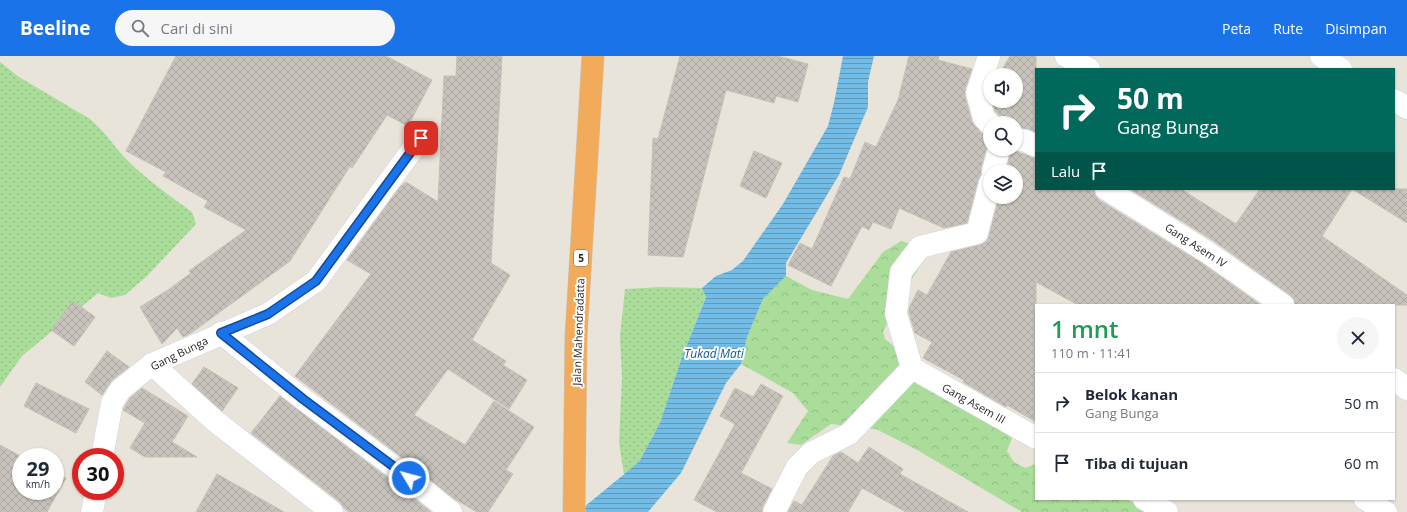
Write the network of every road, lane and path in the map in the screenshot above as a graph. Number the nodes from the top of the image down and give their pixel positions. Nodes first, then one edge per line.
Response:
1 (593, 56) edge
2 (989, 56) edge
3 (1066, 56) edge
4 (1321, 56) edge
5 (1087, 68) edge
6 (1339, 68) edge
7 (1395, 101) edge
8 (1407, 108) edge
9 (983, 116) edge
10 (421, 138) dead end
11 (1023, 140) edge
12 (1035, 146) edge
13 (1108, 190) edge
14 (985, 204) edge
15 (1283, 304) edge
16 (221, 333) junction
17 (152, 364) junction
18 (912, 368) junction
19 (1395, 380) edge
20 (1407, 389) edge
21 (1035, 437) edge
22 (104, 448) edge
23 (94, 500) edge
24 (1146, 500) edge
25 (1367, 500) edge
26 (92, 512) edge
27 (332, 512) edge
28 (451, 512) edge
29 (574, 512) edge
30 (774, 512) edge
31 (1168, 512) edge
32 (1386, 512) edge

1 - 29 highway, Jalan Mahendradatta / 5
2 - 9 street
3 - 5 street
4 - 6 street
7 - 8 street
10 - 16 street, Gang Bunga
11 - 12 street
13 - 15 street, Gang Asem IV
14 - 18 street
16 - 17 street, Gang Bunga
16 - 28 street
17 - 22 street, Gang Bunga
17 - 27 street
18 - 21 street, Gang Asem III
18 - 30 street
19 - 20 street
23 - 26 street
24 - 31 street
25 - 32 street

